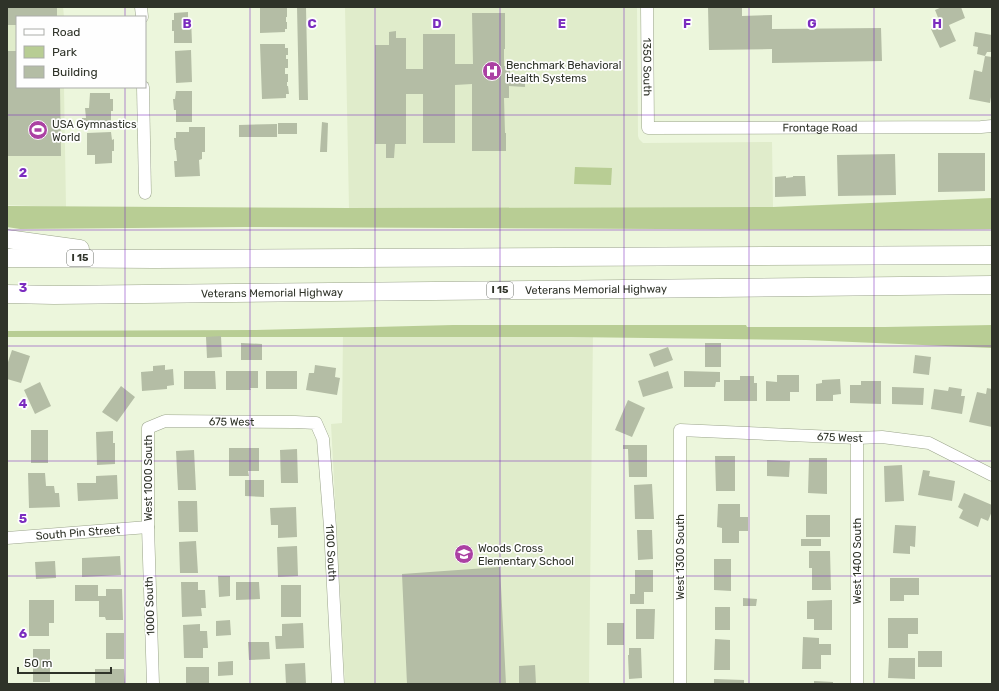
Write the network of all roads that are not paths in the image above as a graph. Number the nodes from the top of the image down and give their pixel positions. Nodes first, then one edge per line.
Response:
1 (647, 7) edge
2 (143, 88) edge
3 (992, 126) edge
4 (648, 128) joint
5 (145, 192) dead end
6 (7, 239) edge
7 (992, 255) edge
8 (7, 258) edge
9 (154, 259) junction
10 (992, 285) edge
11 (7, 294) edge
12 (54, 295) junction
13 (7, 298) edge
14 (316, 423) joint
15 (148, 428) joint
16 (680, 430) joint
17 (857, 438) junction
18 (992, 475) edge
19 (148, 527) junction
20 (7, 538) edge
21 (152, 684) edge
22 (338, 684) edge
23 (680, 684) edge
24 (857, 684) edge

1 - 4 street, 1350 South
2 - 5 street
3 - 4 street, Frontage Road
6 - 9 highway
7 - 9 highway, I 15
8 - 9 highway, I 15
10 - 12 highway, Veterans Memorial Highway / I 15
11 - 12 highway, Veterans Memorial Highway / I 15
12 - 13 highway
14 - 15 street, 675 West
14 - 22 street, 1100 South
15 - 19 street, West 1000 South
16 - 17 street, 675 West
16 - 23 street, West 1300 South
17 - 18 street, 675 West
17 - 24 street, West 1400 South
19 - 20 street, South Pin Street
19 - 21 street, 1000 South

